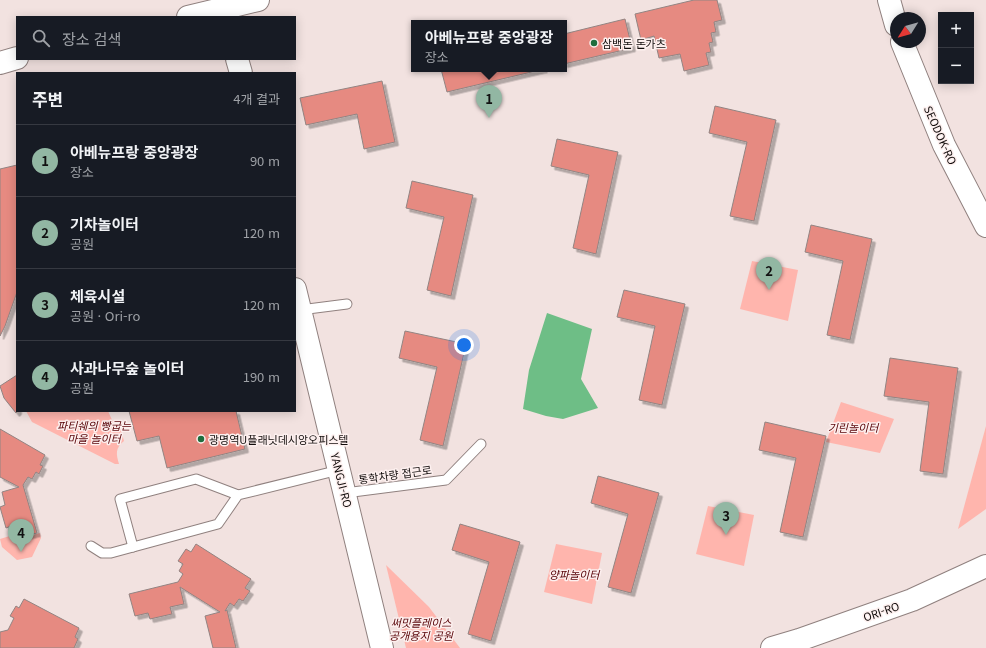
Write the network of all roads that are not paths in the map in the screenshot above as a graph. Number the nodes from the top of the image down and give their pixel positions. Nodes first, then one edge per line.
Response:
1 (258, 0) edge
2 (889, 0) edge
3 (892, 12) edge
4 (225, 13) edge
5 (197, 16) edge
6 (904, 48) edge
7 (16, 58) edge
8 (237, 60) edge
9 (0, 62) edge
10 (241, 72) edge
11 (986, 226) edge
12 (296, 293) edge
13 (347, 304) dead end
14 (300, 310) junction
15 (481, 444) dead end
16 (339, 470) junction
17 (345, 494) junction
18 (238, 495) junction
19 (91, 546) dead end
20 (133, 547) junction
21 (986, 566) edge
22 (382, 648) edge
23 (772, 648) edge

1 - 4 street
2 - 3 street
4 - 5 street
6 - 11 street, SEODOK-RO
7 - 9 street
8 - 10 street
12 - 14 street, YANGJI-RO
13 - 14 lane
14 - 16 street, YANGJI-RO
15 - 17 lane, 통학차량 접근로
16 - 17 street, YANGJI-RO
16 - 18 lane
17 - 22 street, YANGJI-RO
18 - 20 lane
18 - 20 lane
19 - 20 lane
21 - 23 street, ORI-RO

